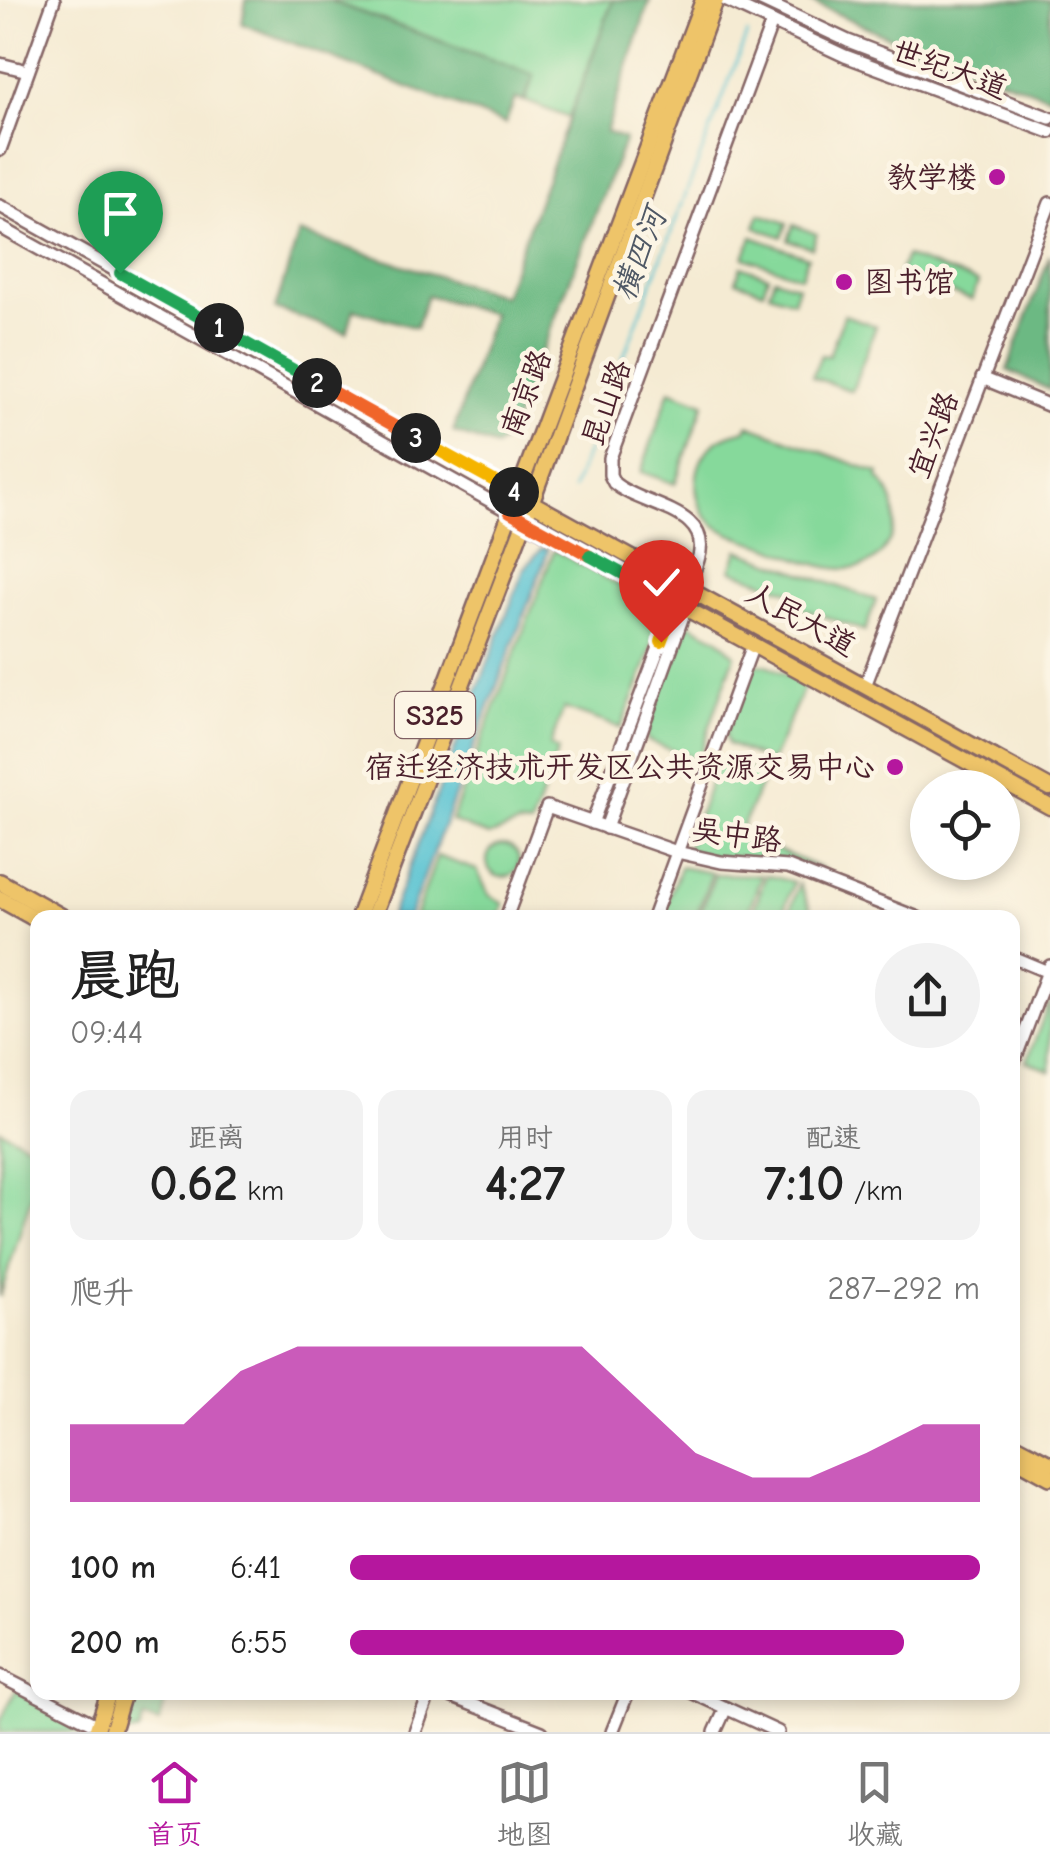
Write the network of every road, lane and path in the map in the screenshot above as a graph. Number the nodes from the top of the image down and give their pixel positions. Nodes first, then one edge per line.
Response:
1 (54, 0) edge
2 (703, 0) edge
3 (716, 0) edge
4 (724, 0) edge
5 (762, 0) edge
6 (779, 4) edge
7 (772, 22) junction
8 (0, 64) edge
9 (28, 72) junction
10 (1050, 118) edge
11 (1050, 132) edge
12 (0, 150) edge
13 (1050, 202) edge
14 (0, 206) edge
15 (0, 227) edge
16 (982, 378) junction
17 (1050, 406) edge
18 (517, 494) junction
19 (532, 502) junction
20 (510, 512) junction
21 (524, 520) junction
22 (688, 588) junction
23 (682, 606) junction
24 (754, 645) junction
25 (866, 686) junction
26 (1050, 788) edge
27 (1050, 807) edge
28 (592, 823) junction
29 (606, 828) junction
30 (677, 852) junction
31 (0, 882) edge
32 (0, 899) edge
33 (50, 910) edge
34 (361, 910) edge
35 (376, 910) edge
36 (509, 910) edge
37 (655, 910) edge
38 (898, 910) edge
39 (30, 916) edge
40 (1020, 960) edge
41 (1049, 969) edge
42 (1020, 1046) edge
43 (1020, 1448) edge
44 (1020, 1460) edge
45 (1050, 1464) edge
46 (1050, 1477) edge
47 (0, 1676) edge
48 (30, 1692) edge
49 (45, 1700) edge
50 (108, 1700) edge
51 (119, 1700) edge
52 (427, 1700) edge
53 (460, 1700) edge
54 (625, 1700) edge
55 (709, 1700) edge
56 (726, 1708) junction
57 (102, 1730) edge
58 (415, 1732) edge
59 (542, 1732) edge
60 (612, 1732) edge
61 (715, 1732) edge
62 (778, 1732) edge

1 - 9 street
2 - 18 main road, 南京路 / S325
3 - 19 main road, 南京路 / S325
4 - 7 street, 世纪大道
5 - 6 street, 世纪大道
6 - 10 street, 世纪大道
7 - 11 street, 世纪大道
7 - 22 street, 昆山路
8 - 9 street
9 - 12 street
13 - 16 street, 宜兴路
14 - 18 street, 人民大道
15 - 20 street, 人民大道
16 - 17 street
16 - 25 street, 宜兴路
18 - 19 main road, 人民大道
18 - 20 main road, 南京路 / S325
19 - 21 main road, 南京路 / S325
19 - 22 main road, 人民大道
20 - 21 main road, 人民大道
20 - 34 main road, 南京路 / S325
21 - 23 main road, 人民大道
21 - 35 main road, 南京路 / S325
22 - 23 street
22 - 25 main road, 人民大道
23 - 24 main road, 人民大道
23 - 28 street
23 - 29 street
24 - 27 main road, 人民大道
24 - 30 street
25 - 26 main road, 人民大道
28 - 29 street, 吴中路
28 - 36 street, 吴中路
29 - 30 street, 吴中路
30 - 37 street
30 - 38 street, 吴中路
31 - 33 highway
32 - 39 highway
40 - 41 street
41 - 42 street
43 - 45 highway
44 - 46 highway
47 - 48 street
49 - 57 street
50 - 57 main road
51 - 57 main road
52 - 58 street
53 - 59 street
54 - 60 street
55 - 56 street
56 - 61 street
56 - 62 street

